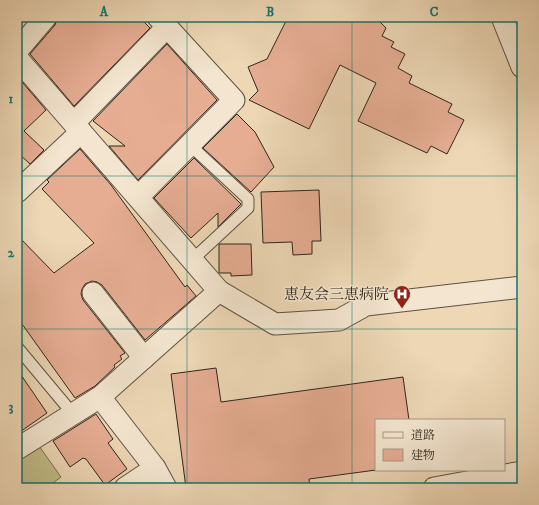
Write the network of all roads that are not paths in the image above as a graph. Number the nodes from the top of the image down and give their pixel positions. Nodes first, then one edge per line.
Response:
1 (46, 17) edge
2 (502, 17) edge
3 (162, 22) edge
4 (17, 51) edge
5 (17, 58) edge
6 (522, 67) edge
7 (78, 128) junction
8 (190, 145) junction
9 (17, 192) edge
10 (138, 197) junction
11 (192, 260) junction
12 (522, 287) edge
13 (219, 292) junction
14 (94, 293) dead end
15 (17, 347) edge
16 (144, 358) junction
17 (100, 397) junction
18 (72, 414) junction
19 (17, 449) edge
20 (154, 468) junction
21 (522, 472) edge
22 (125, 488) edge
23 (166, 488) edge
24 (434, 488) edge

1 - 4 street
2 - 6 street
3 - 7 street
3 - 8 street
5 - 7 street
7 - 9 street
7 - 10 street
8 - 10 street
8 - 11 lane
10 - 11 street
11 - 13 street
12 - 13 street
13 - 16 street
14 - 16 street
15 - 18 lane
16 - 17 street
17 - 18 street
17 - 20 street
18 - 19 street
20 - 22 street
20 - 23 street
21 - 24 street

